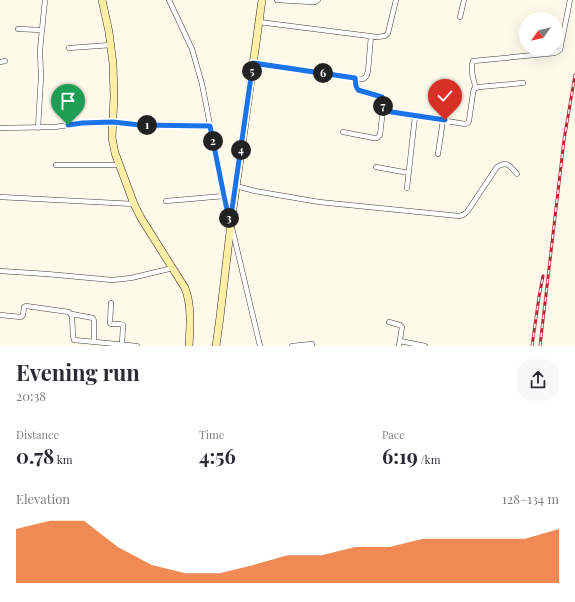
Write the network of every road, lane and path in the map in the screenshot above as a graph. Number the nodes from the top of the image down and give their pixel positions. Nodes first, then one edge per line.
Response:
1 (45, 0) edge
2 (102, 0) edge
3 (169, 0) edge
4 (262, 0) edge
5 (277, 0) edge
6 (318, 0) edge
7 (396, 0) edge
8 (464, 0) edge
9 (570, 0) edge
10 (460, 17) dead end
11 (259, 22) junction
12 (18, 29) dead end
13 (42, 30) junction
14 (371, 36) junction
15 (111, 45) junction
16 (69, 48) dead end
17 (253, 63) junction
18 (355, 78) junction
19 (523, 82) dead end
20 (476, 88) junction
21 (383, 109) junction
22 (415, 116) junction
23 (442, 120) junction
24 (113, 122) junction
25 (210, 126) junction
26 (0, 128) edge
27 (38, 128) junction
28 (343, 132) dead end
29 (438, 154) dead end
30 (56, 165) dead end
31 (118, 165) junction
32 (376, 167) dead end
33 (409, 174) junction
34 (517, 174) dead end
35 (236, 186) junction
36 (407, 188) dead end
37 (224, 196) junction
38 (0, 197) edge
39 (166, 201) dead end
40 (134, 204) junction
41 (230, 223) junction
42 (173, 268) junction
43 (0, 271) edge
44 (111, 302) dead end
45 (72, 314) junction
46 (0, 315) edge
47 (388, 322) dead end
48 (94, 342) junction
49 (312, 344) dead end
50 (399, 344) edge
51 (122, 345) junction
52 (137, 346) edge
53 (189, 346) edge
54 (216, 346) edge
55 (260, 346) edge
56 (292, 346) edge
57 (425, 346) edge

1 - 13 street
2 - 15 street
3 - 25 street
4 - 11 street
5 - 6 street
7 - 14 street
8 - 10 street
9 - 20 street
11 - 14 street
11 - 17 street
12 - 13 street
13 - 27 street
14 - 18 street
15 - 16 street
15 - 24 street
17 - 18 street
17 - 35 street
18 - 21 street
19 - 20 street
20 - 23 street
21 - 22 street
21 - 28 street
22 - 23 street
22 - 33 street
23 - 29 street
24 - 25 street
24 - 27 street
24 - 31 street
25 - 37 street
26 - 27 street
30 - 31 street
31 - 40 street
32 - 33 street
33 - 36 street
34 - 35 street
35 - 41 street
37 - 39 street
37 - 41 street
38 - 40 street
40 - 42 street
41 - 54 street
41 - 55 street
42 - 43 street
42 - 53 street
44 - 51 street
45 - 46 street
45 - 48 street
45 - 48 street
47 - 50 street
48 - 51 street
49 - 56 street
50 - 57 street
51 - 52 street

